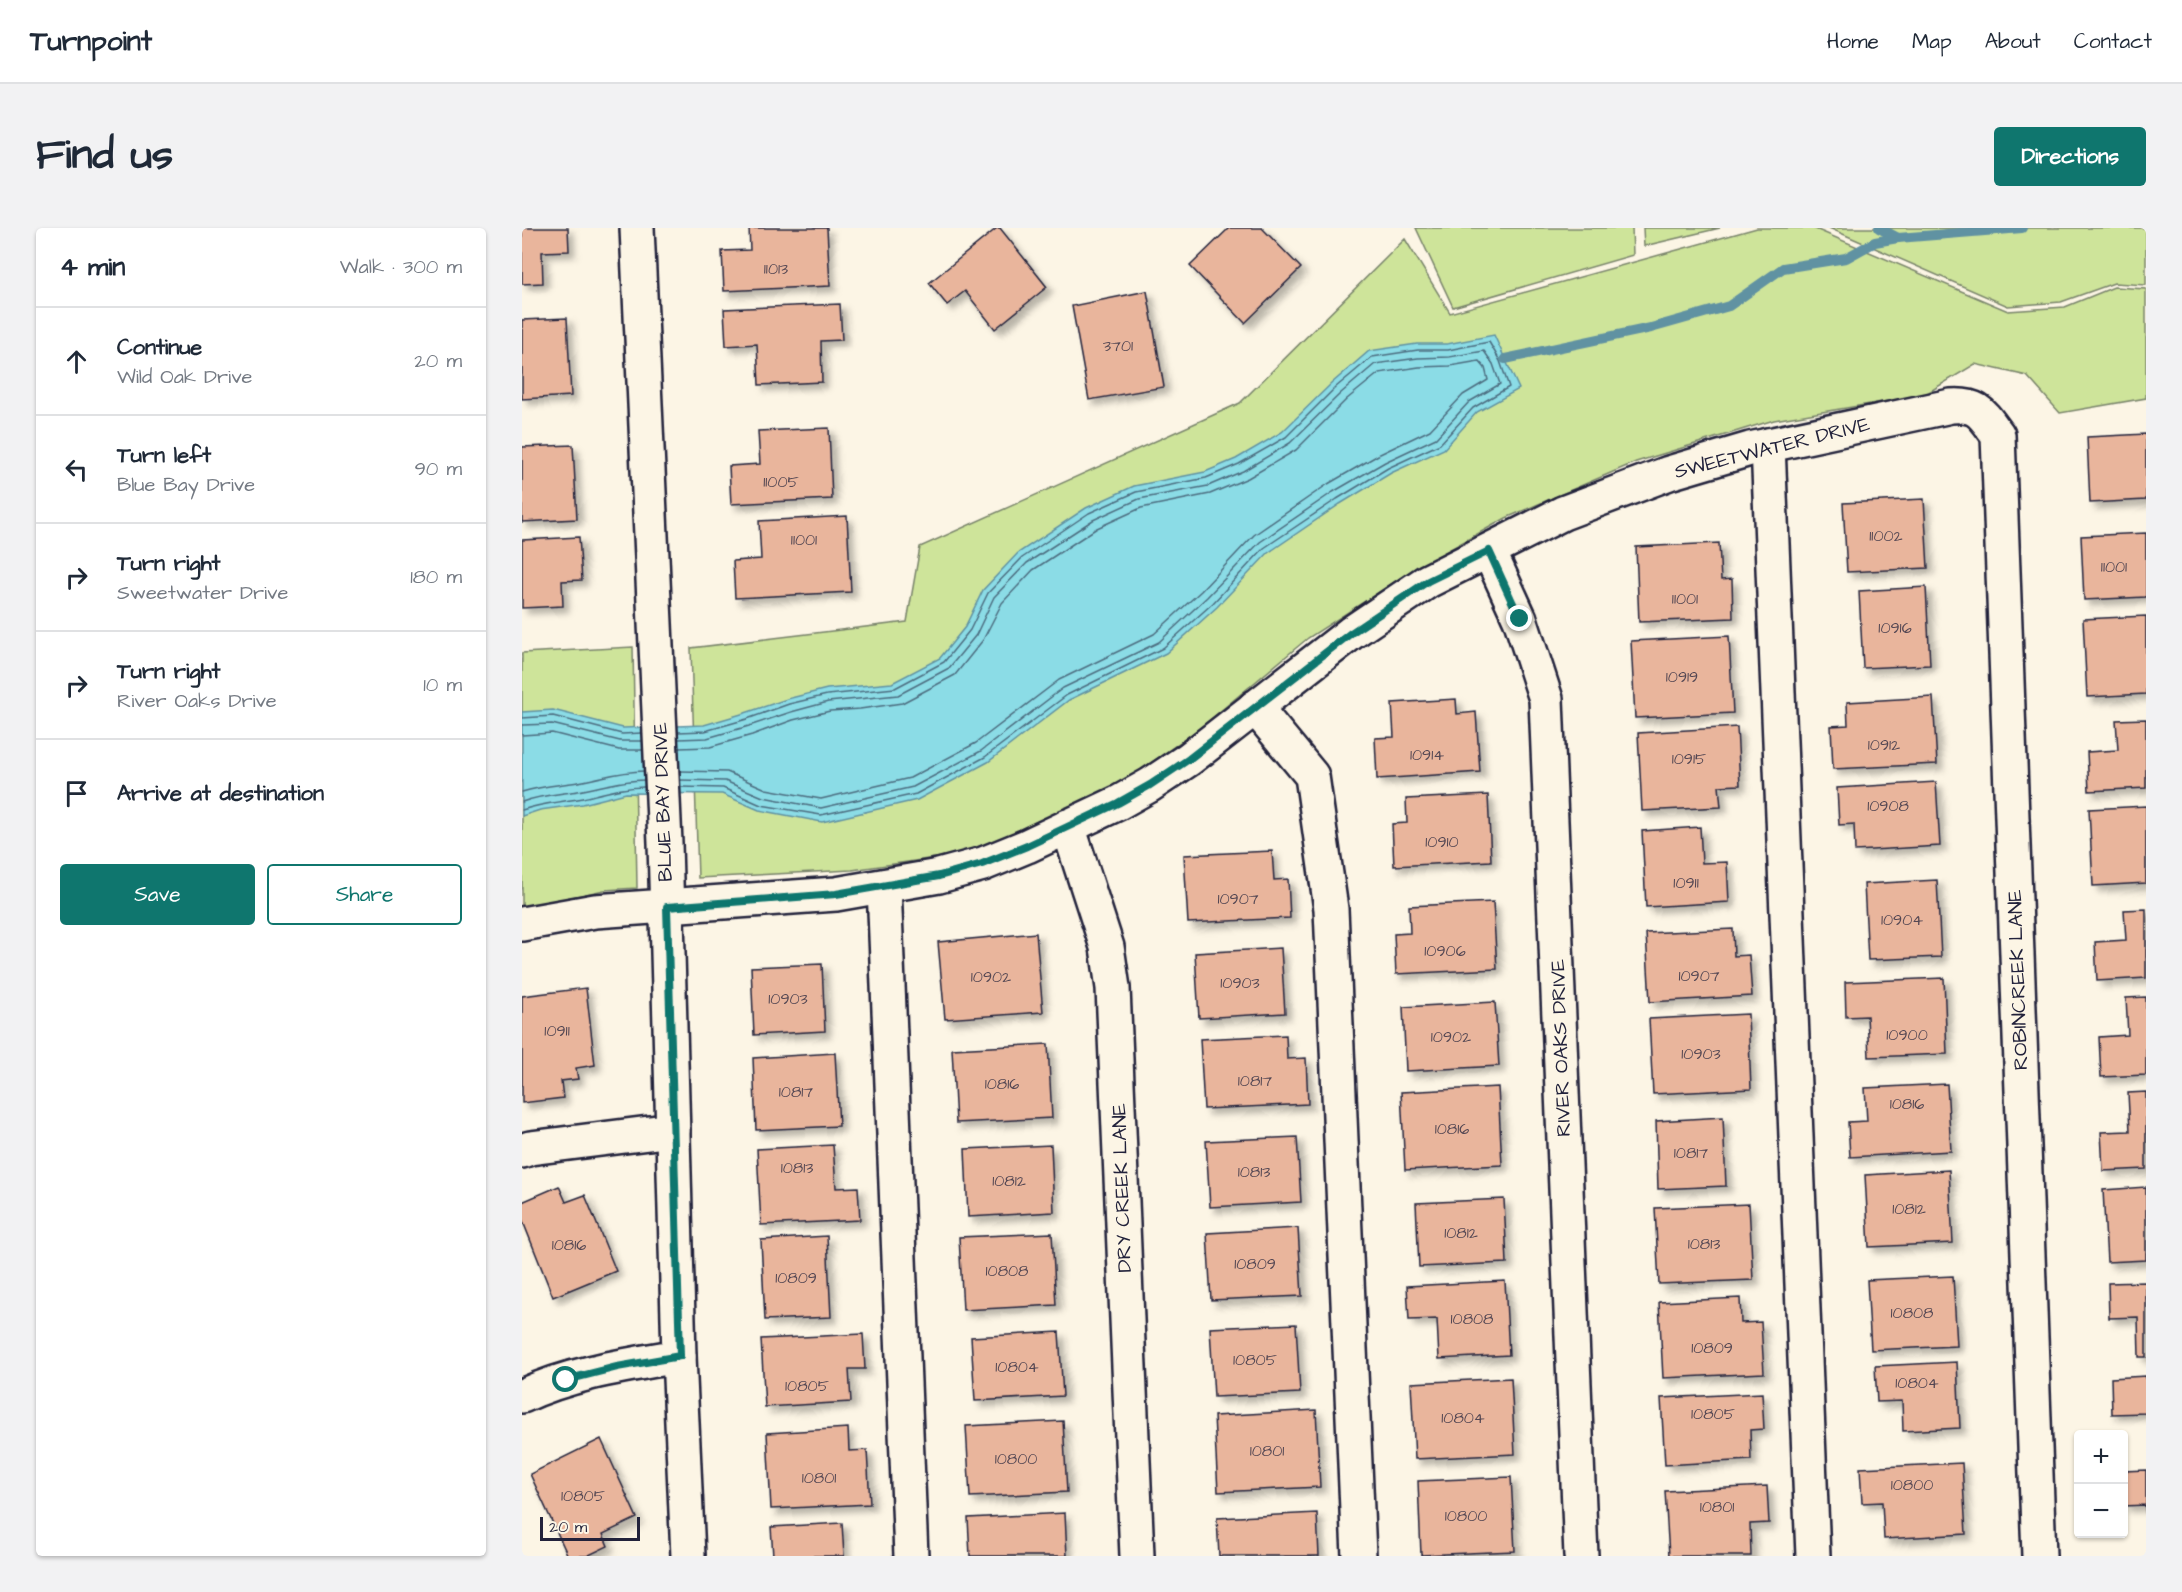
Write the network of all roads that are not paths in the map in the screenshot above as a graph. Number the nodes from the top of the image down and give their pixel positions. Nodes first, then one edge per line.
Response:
1 (637, 228) edge
2 (1980, 410) joint
3 (1768, 445) junction
4 (1489, 551) junction
5 (1255, 707) junction
6 (1068, 826) junction
7 (884, 886) junction
8 (667, 907) junction
9 (522, 924) edge
10 (673, 1130) junction
11 (522, 1151) edge
12 (680, 1356) junction
13 (522, 1396) edge
14 (688, 1556) edge
15 (911, 1556) edge
16 (1137, 1556) edge
17 (1359, 1556) edge
18 (1581, 1556) edge
19 (1813, 1556) edge
20 (2039, 1556) edge

1 - 8 street, BLUE BAY DRIVE
2 - 3 street, SWEETWATER DRIVE
2 - 20 street, ROBINCREEK LANE
3 - 4 street, SWEETWATER DRIVE
3 - 19 street
4 - 5 street, SWEETWATER DRIVE
4 - 18 street, RIVER OAKS DRIVE
5 - 6 street, SWEETWATER DRIVE
5 - 17 street
6 - 7 street, SWEETWATER DRIVE
6 - 16 street, DRY CREEK LANE
7 - 8 street, SWEETWATER DRIVE
7 - 15 street
8 - 9 street, SWEETWATER DRIVE
8 - 10 street, BLUE BAY DRIVE
10 - 11 street
10 - 12 street, BLUE BAY DRIVE
12 - 13 street
12 - 14 street, BLUE BAY DRIVE

